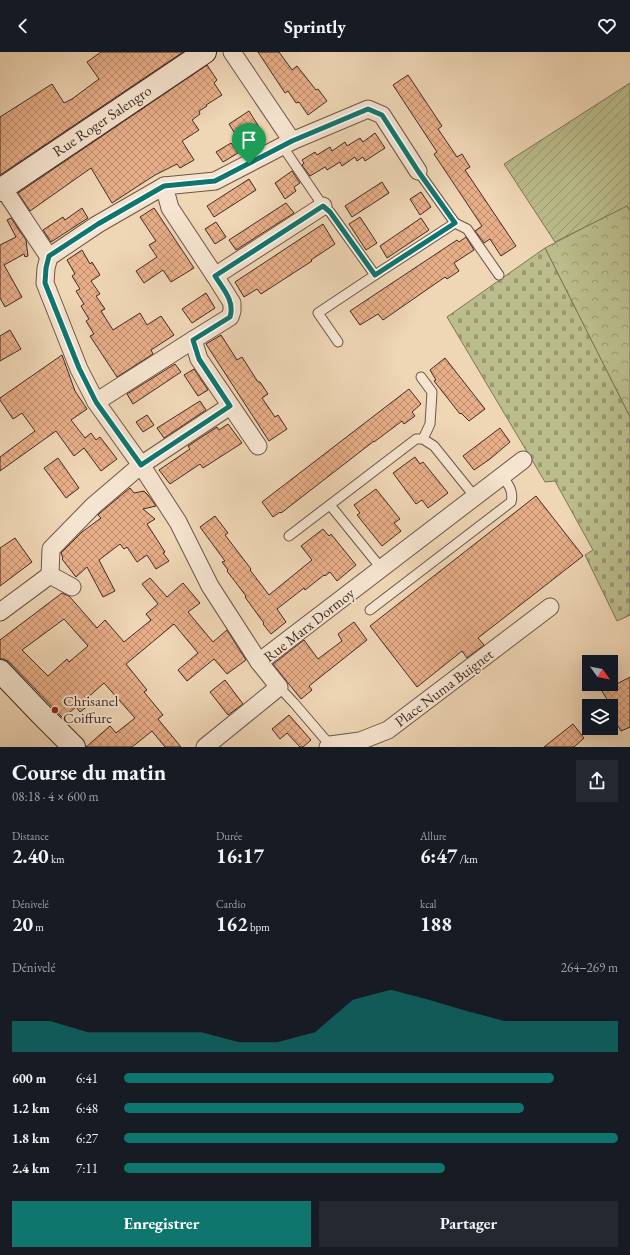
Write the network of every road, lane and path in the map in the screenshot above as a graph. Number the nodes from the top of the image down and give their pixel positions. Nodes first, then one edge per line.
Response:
1 (205, 52) edge
2 (232, 52) edge
3 (288, 144) junction
4 (418, 171) joint
5 (164, 186) junction
6 (2, 189) edge
7 (323, 206) junction
8 (455, 223) junction
9 (49, 256) junction
10 (375, 275) junction
11 (215, 276) junction
12 (499, 276) dead end
13 (193, 340) junction
14 (338, 342) dead end
15 (421, 377) dead end
16 (96, 402) junction
17 (230, 406) junction
18 (423, 439) junction
19 (258, 446) dead end
20 (523, 460) dead end
21 (141, 465) junction
22 (502, 476) junction
23 (475, 497) junction
24 (330, 505) junction
25 (289, 536) dead end
26 (381, 568) junction
27 (50, 574) junction
28 (72, 587) dead end
29 (550, 607) dead end
30 (370, 610) dead end
31 (0, 612) edge
32 (260, 662) junction
33 (0, 671) edge
34 (279, 687) junction
35 (329, 746) edge
36 (74, 747) edge
37 (205, 747) edge

1 - 6 street, Rue Roger Salengro
2 - 3 street
3 - 4 street
3 - 5 street
3 - 7 lane
4 - 8 lane
5 - 9 street
5 - 11 street
6 - 9 street
7 - 10 lane
7 - 11 street
8 - 10 lane
8 - 12 lane
9 - 16 street
10 - 14 lane
11 - 13 street
13 - 16 street
13 - 17 street
15 - 18 lane
16 - 21 street
17 - 19 street
17 - 21 street
18 - 23 lane
18 - 24 lane
20 - 22 street, Rue Marx Dormoy
21 - 27 street
21 - 32 street
22 - 23 street, Rue Marx Dormoy
22 - 30 lane
23 - 26 street, Rue Marx Dormoy
24 - 25 lane
24 - 26 lane
26 - 32 street, Rue Marx Dormoy
27 - 28 street
27 - 31 street
29 - 35 street, Place Numa Buignet
32 - 34 street, Rue Marx Dormoy
33 - 36 street
34 - 35 lane
34 - 37 street, Rue Marx Dormoy

